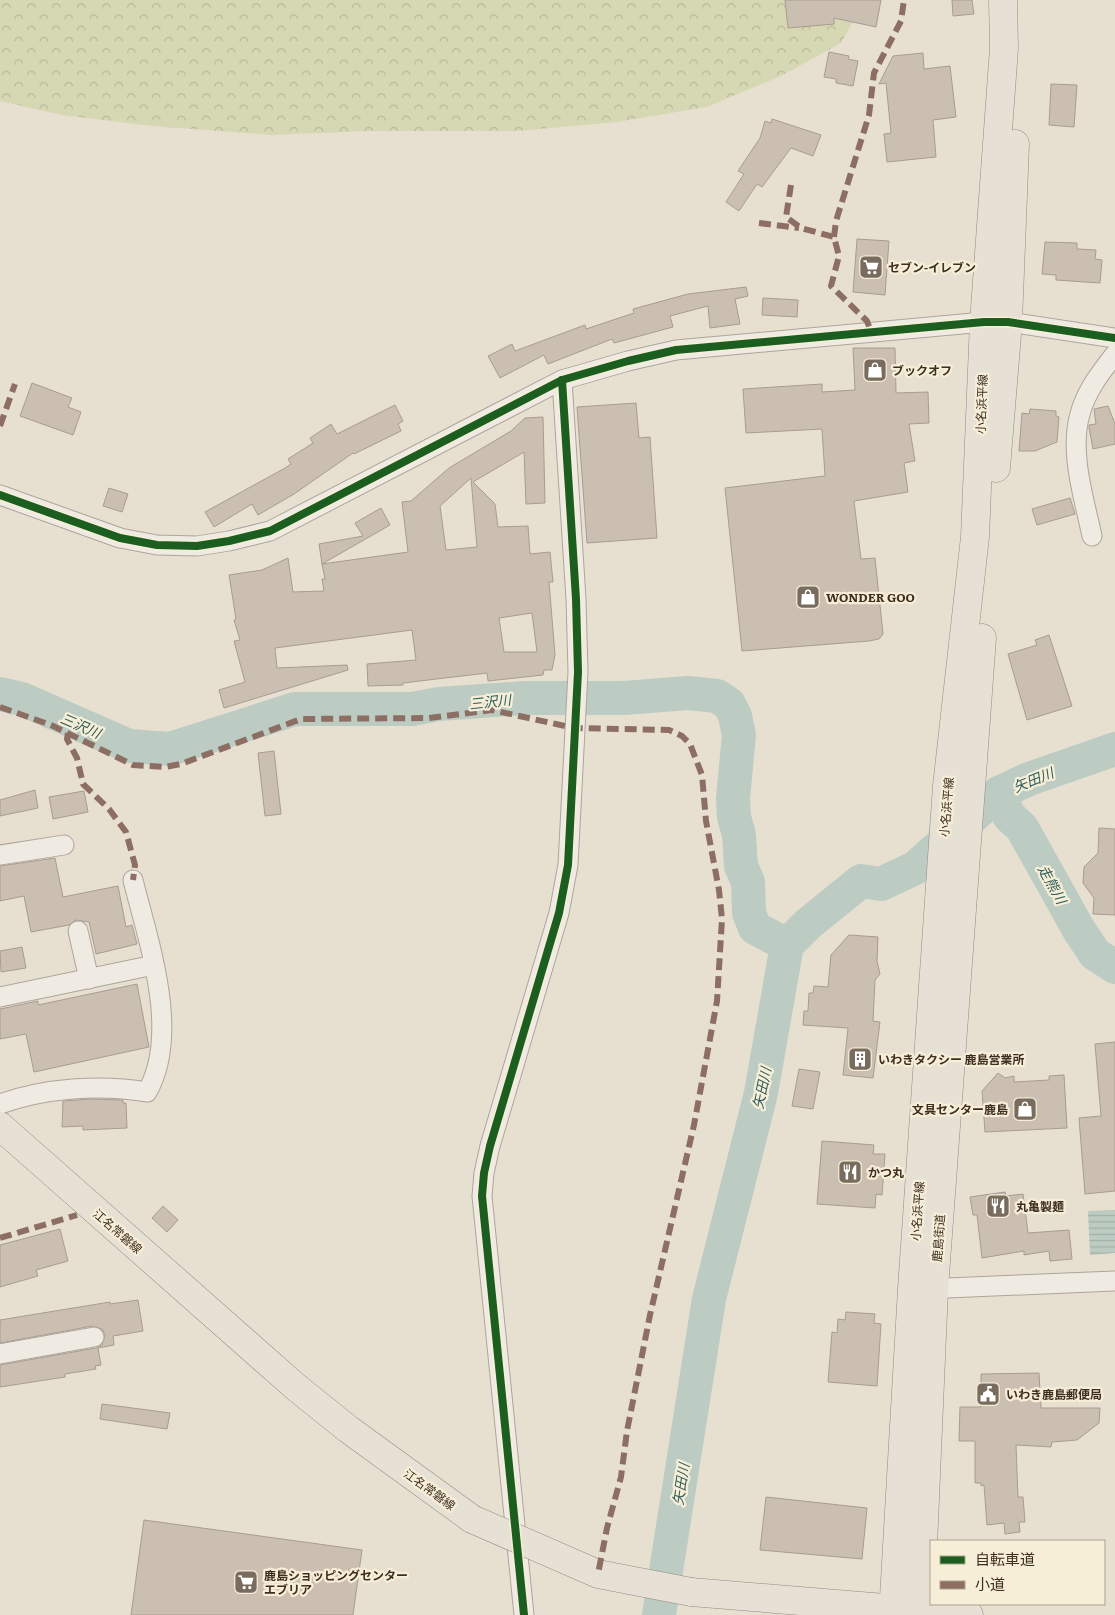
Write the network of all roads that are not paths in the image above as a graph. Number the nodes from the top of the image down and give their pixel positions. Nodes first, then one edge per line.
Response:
1 (1003, 0) edge
2 (1021, 0) edge
3 (996, 322) junction
4 (1115, 338) edge
5 (1115, 354) edge
6 (562, 380) junction
7 (0, 495) edge
8 (1092, 536) dead end
9 (64, 845) dead end
10 (0, 855) edge
11 (954, 859) joint
12 (133, 880) dead end
13 (78, 930) dead end
14 (154, 966) junction
15 (89, 979) junction
16 (0, 997) edge
17 (0, 1104) edge
18 (0, 1126) edge
19 (1115, 1280) edge
20 (923, 1289) junction
21 (94, 1337) dead end
22 (0, 1354) edge
23 (894, 1611) edge
24 (920, 1612) edge
25 (524, 1615) edge
26 (969, 1615) edge

1 - 3 main road, 小名浜平線
2 - 3 main road, 小名浜平線
3 - 4 street
3 - 6 street
3 - 11 main road, 小名浜平線
5 - 8 street
6 - 7 street
6 - 25 street
9 - 10 street
11 - 20 main road, 鹿島街道
12 - 14 street
13 - 15 street
14 - 15 street
14 - 17 street
15 - 16 street
18 - 23 main road, 江名常磐線, bridge
19 - 20 street
20 - 23 main road
20 - 24 main road, 鹿島街道
21 - 22 street
23 - 24 main road, 江名常磐線
24 - 26 main road, 江名常磐線

